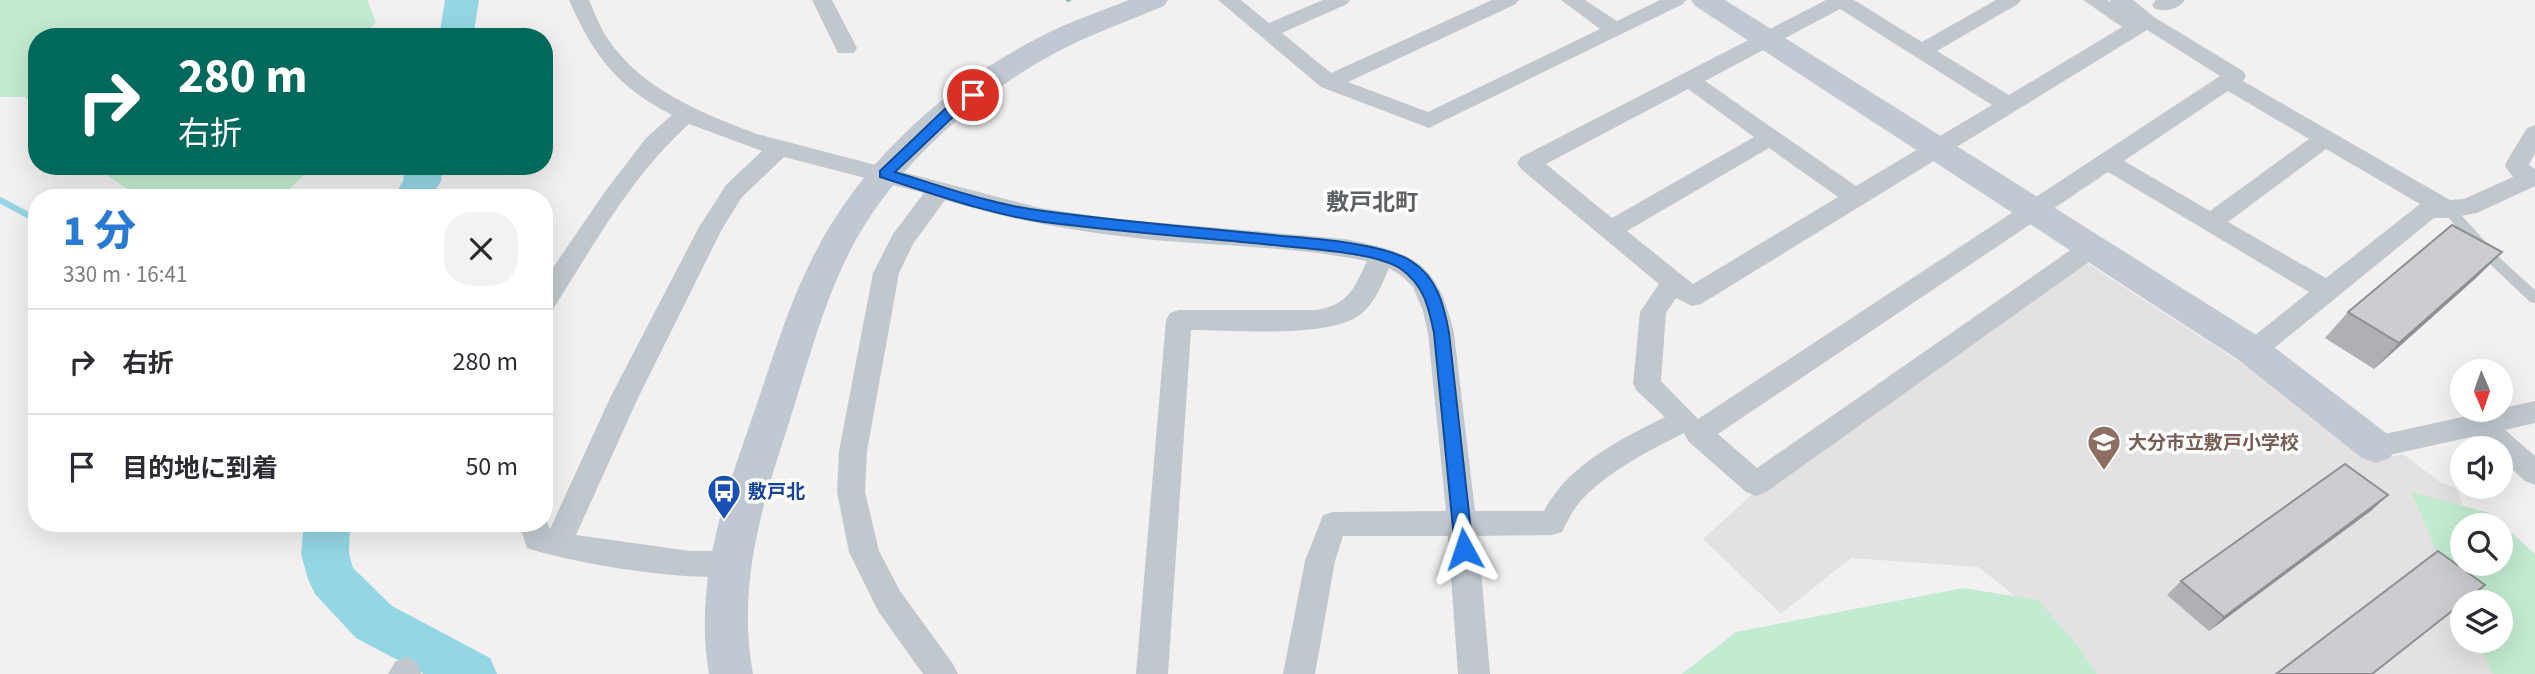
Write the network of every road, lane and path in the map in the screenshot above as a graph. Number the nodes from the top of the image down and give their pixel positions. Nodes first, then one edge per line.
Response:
1 (579, 0) edge
2 (822, 0) edge
3 (1066, 0) edge
4 (1072, 0) edge
5 (1154, 0) edge
6 (1228, 0) edge
7 (1340, 0) edge
8 (1509, 0) edge
9 (1571, 0) edge
10 (1676, 0) edge
11 (1705, 0) edge
12 (1842, 0) edge
13 (2011, 0) edge
14 (2093, 0) edge
15 (2120, 0) edge
16 (2155, 14) edge
17 (1616, 30) junction
18 (1269, 31) junction
19 (1766, 39) junction
20 (846, 48) dead end
21 (1922, 51) junction
22 (1689, 80) junction
23 (1329, 82) junction
24 (2227, 82) junction
25 (2009, 105) junction
26 (687, 114) junction
27 (1771, 137) junction
28 (2534, 137) edge
29 (2325, 138) junction
30 (779, 148) junction
31 (1937, 149) junction
32 (2107, 161) junction
33 (885, 174) junction
34 (2531, 178) edge
35 (939, 191) junction
36 (1856, 198) junction
37 (2033, 210) junction
38 (2449, 210) junction
39 (2211, 222) junction
40 (1611, 229) junction
41 (2091, 248) junction
42 (1382, 255) junction
43 (1674, 281) junction
44 (553, 288) edge
45 (2327, 291) junction
46 (2535, 298) edge
47 (2253, 351) junction
48 (2535, 412) edge
49 (2480, 424) junction
50 (2376, 447) joint
51 (2535, 473) edge
52 (1462, 524) junction
53 (536, 532) edge
54 (557, 545) junction
55 (730, 564) junction
56 (731, 674) edge
57 (942, 674) edge
58 (1152, 674) edge
59 (1299, 674) edge
60 (1474, 674) edge

1 - 26 street
2 - 20 street
3 - 4 path
5 - 33 street
6 - 18 street
7 - 18 street
8 - 23 street
9 - 17 street
10 - 17 street
11 - 19 street
12 - 19 street
12 - 21 street
13 - 21 street
14 - 16 street
15 - 16 street
16 - 24 street
16 - 25 street
17 - 23 street
18 - 23 street
19 - 22 street
19 - 31 street
21 - 25 street
22 - 27 street
22 - 40 street
24 - 29 street
24 - 32 street
25 - 31 street
26 - 30 street
26 - 44 street
27 - 36 street
27 - 40 street
28 - 34 street
29 - 38 street
29 - 39 street
30 - 33 street
30 - 54 street
31 - 36 street
31 - 37 street
32 - 37 street
32 - 39 street
33 - 35 street
33 - 55 street
34 - 38 street
35 - 42 street
35 - 57 street
36 - 43 street
37 - 41 street
37 - 41 street
38 - 45 street
38 - 46 lane
39 - 45 street
40 - 43 street
41 - 47 street
42 - 52 street
42 - 58 street
43 - 52 street
45 - 47 street
47 - 50 street
48 - 49 street
49 - 50 street
49 - 51 street
52 - 59 street
52 - 60 street
53 - 54 street
54 - 55 street
55 - 56 street

